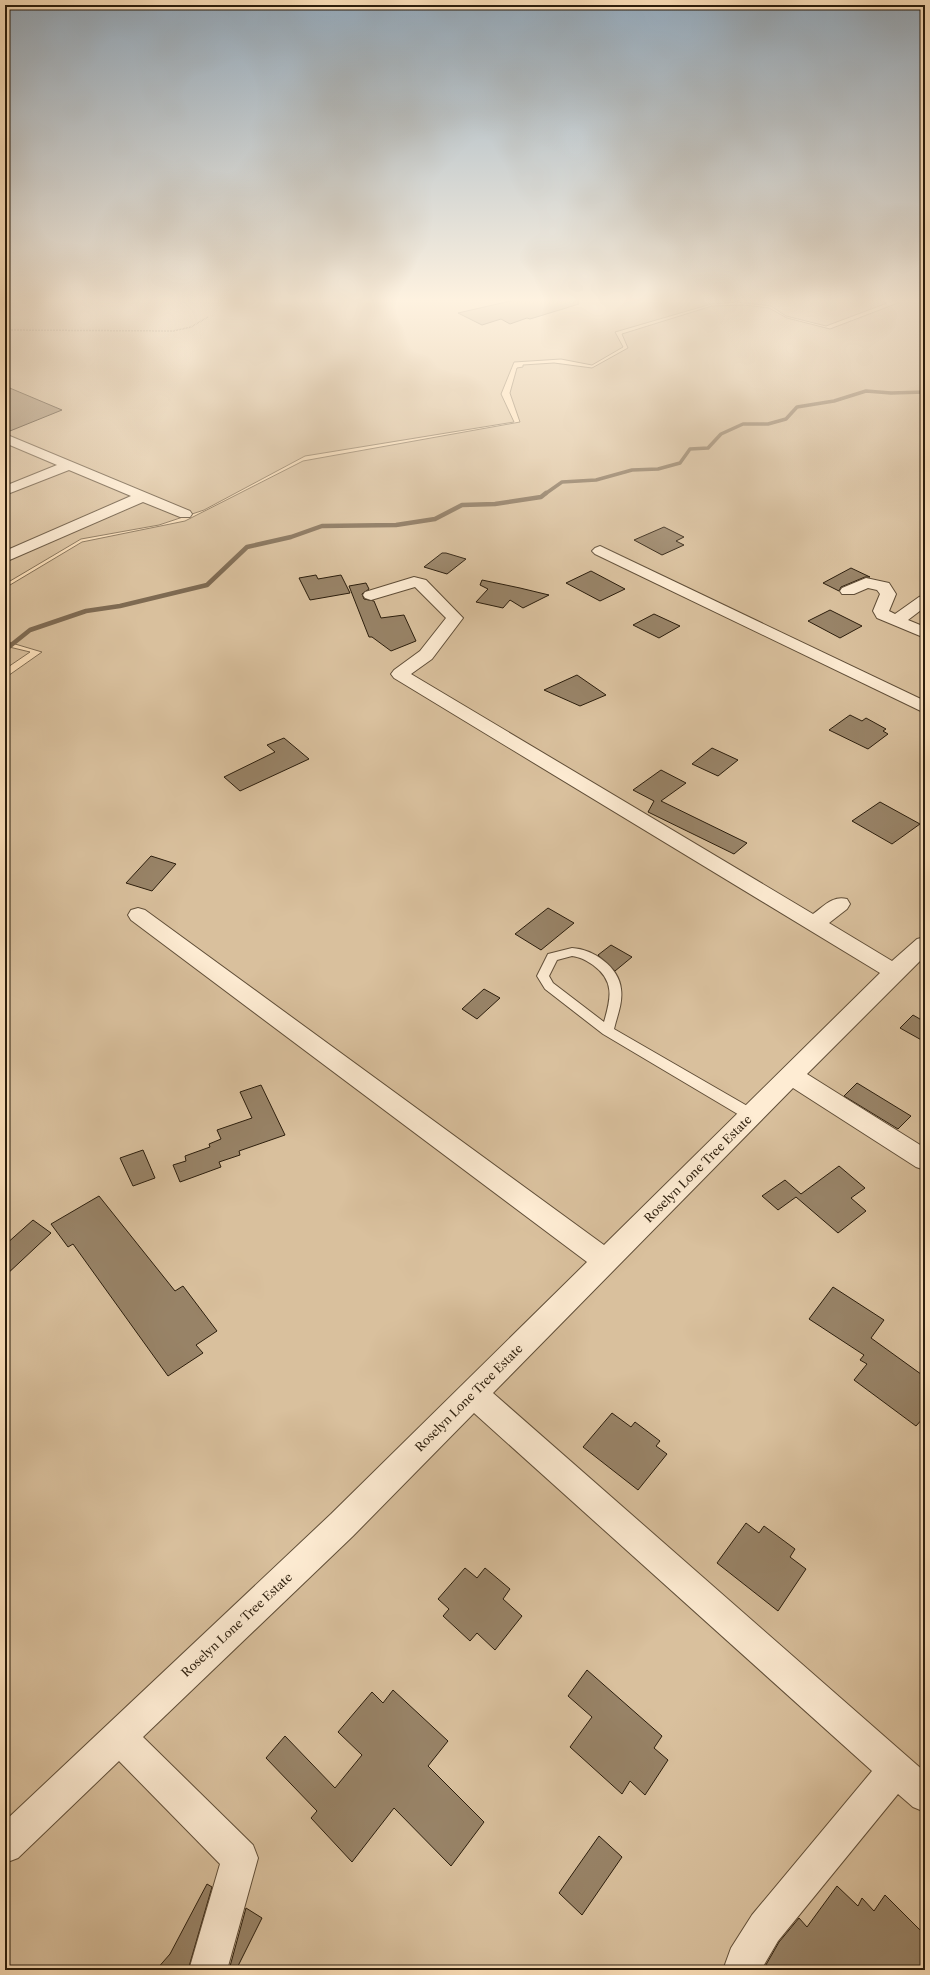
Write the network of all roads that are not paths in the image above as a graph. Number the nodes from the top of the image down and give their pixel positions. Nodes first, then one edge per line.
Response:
1 (5, 438) edge
2 (67, 466) junction
3 (5, 491) edge
4 (142, 497) junction
5 (185, 514) dead end
6 (600, 551) dead end
7 (5, 557) edge
8 (848, 591) dead end
9 (371, 595) dead end
10 (925, 600) edge
11 (896, 621) junction
12 (925, 633) edge
13 (925, 708) edge
14 (840, 904) dead end
15 (138, 915) dead end
16 (814, 924) junction
17 (925, 944) edge
18 (894, 972) junction
19 (607, 1031) junction
20 (791, 1075) junction
21 (751, 1115) junction
22 (925, 1160) edge
23 (606, 1261) junction
24 (473, 1394) junction
25 (119, 1737) junction
26 (896, 1769) junction
27 (925, 1795) edge
28 (5, 1845) edge
29 (208, 1970) edge
30 (742, 1970) edge

1 - 2 street
2 - 3 street
2 - 4 street
4 - 5 street
4 - 7 street
6 - 13 street
8 - 11 street
9 - 16 street
10 - 11 street
11 - 12 street
14 - 16 street
15 - 23 street
16 - 18 street
17 - 18 street, Roselyn Lone Tree Estate
18 - 20 street, Roselyn Lone Tree Estate
19 - 19 lane
19 - 21 lane
20 - 21 street, Roselyn Lone Tree Estate
20 - 22 street
21 - 23 street, Roselyn Lone Tree Estate
23 - 24 street, Roselyn Lone Tree Estate
24 - 25 street, Roselyn Lone Tree Estate
24 - 26 street
25 - 28 street, Roselyn Lone Tree Estate
25 - 29 street
26 - 27 street
26 - 30 street

